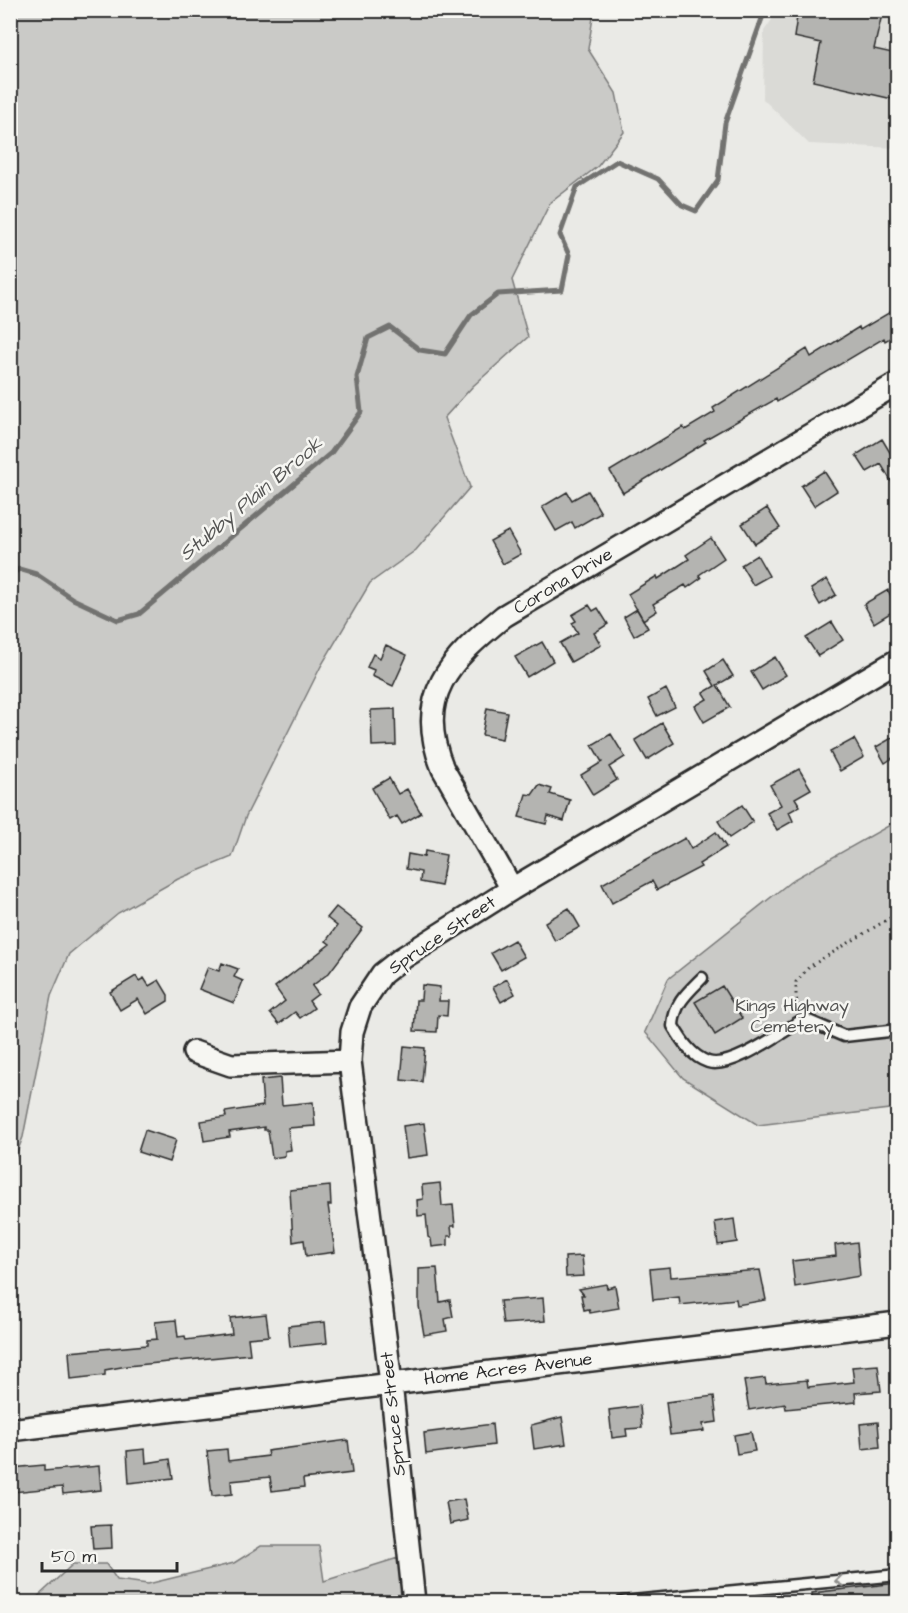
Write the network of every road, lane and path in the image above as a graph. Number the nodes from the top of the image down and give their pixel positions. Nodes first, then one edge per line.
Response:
1 (897, 383) edge
2 (897, 660) edge
3 (512, 889) junction
4 (897, 913) edge
5 (702, 978) dead end
6 (804, 1019) junction
7 (897, 1030) edge
8 (194, 1052) dead end
9 (350, 1061) junction
10 (897, 1323) edge
11 (391, 1383) junction
12 (10, 1430) edge
13 (897, 1575) edge
14 (414, 1602) edge
15 (622, 1602) edge

1 - 3 street, Corona Drive
2 - 3 street, Spruce Street
3 - 9 street, Spruce Street
4 - 6 path
5 - 6 lane
6 - 7 lane
8 - 9 street
9 - 11 street, Spruce Street
10 - 11 street, Home Acres Avenue
11 - 12 street, Home Acres Avenue
11 - 14 street, Spruce Street
13 -> 15 lane

